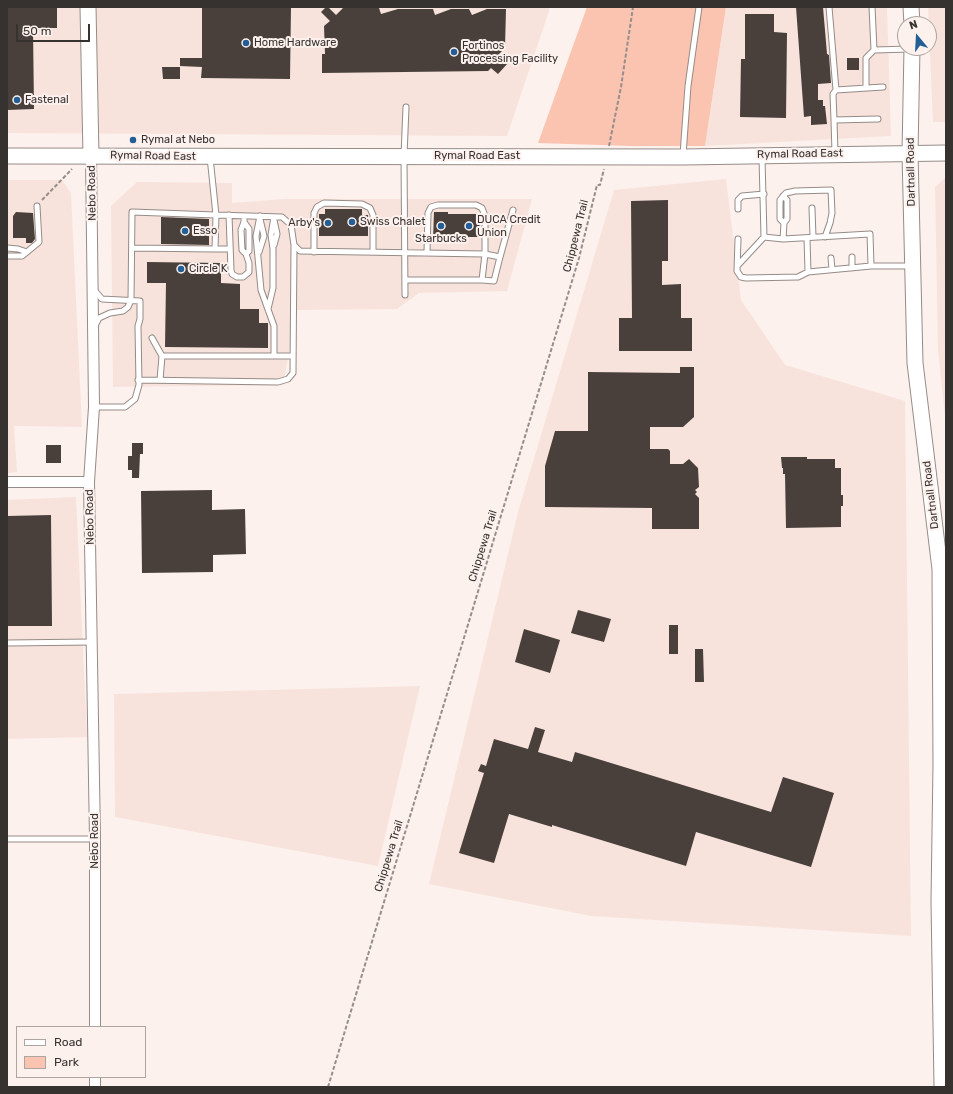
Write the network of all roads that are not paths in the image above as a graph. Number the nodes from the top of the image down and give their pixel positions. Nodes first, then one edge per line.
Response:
1 (88, 7) edge
2 (699, 7) edge
3 (829, 7) edge
4 (872, 7) edge
5 (897, 49) edge
6 (874, 50) junction
7 (912, 56) edge
8 (883, 87) dead end
9 (866, 88) junction
10 (836, 90) junction
11 (406, 107) dead end
12 (878, 119) dead end
13 (834, 120) junction
14 (910, 153) junction
15 (946, 153) edge
16 (835, 154) junction
17 (762, 155) junction
18 (7, 156) edge
19 (91, 156) junction
20 (210, 156) junction
21 (404, 156) junction
22 (683, 156) junction
23 (764, 194) junction
24 (37, 206) road end
25 (812, 208) dead end
26 (738, 209) dead end
27 (514, 210) dead end
28 (216, 215) junction
29 (229, 215) junction
30 (244, 216) junction
31 (260, 216) junction
32 (274, 217) junction
33 (764, 237) junction
34 (814, 237) junction
35 (807, 238) junction
36 (828, 238) junction
37 (738, 239) dead end
38 (783, 239) junction
39 (294, 245) junction
40 (7, 248) edge
41 (132, 248) junction
42 (215, 249) junction
43 (230, 249) junction
44 (27, 252) junction
45 (314, 252) junction
46 (373, 252) junction
47 (404, 252) junction
48 (427, 252) junction
49 (485, 254) junction
50 (7, 256) edge
51 (500, 257) junction
52 (852, 257) dead end
53 (831, 258) dead end
54 (738, 265) junction
55 (871, 266) junction
56 (913, 266) junction
57 (852, 268) junction
58 (832, 269) junction
59 (808, 272) junction
60 (404, 280) junction
61 (482, 280) junction
62 (93, 287) junction
63 (405, 295) dead end
64 (131, 300) junction
65 (268, 310) junction
66 (93, 329) junction
67 (152, 338) dead end
68 (274, 355) junction
69 (162, 356) junction
70 (293, 356) junction
71 (138, 380) junction
72 (160, 380) junction
73 (94, 407) junction
74 (7, 482) edge
75 (89, 482) junction
76 (92, 642) junction
77 (7, 643) edge
78 (7, 839) edge
79 (95, 839) junction
80 (95, 1026) edge
81 (942, 1087) edge

1 - 19 street, Nebo Road
2 - 22 lane
3 - 10 lane
4 - 6 lane
5 - 6 lane
6 - 9 lane
7 - 14 street, Dartnall Road
8 - 9 lane
9 - 10 lane
10 - 13 lane
11 - 21 lane
12 - 13 lane
13 - 16 lane
14 - 15 street, Rymal Road East
14 - 16 street, Rymal Road East
14 - 56 street, Dartnall Road
16 - 17 street, Rymal Road East
17 - 22 street, Rymal Road East
17 - 23 lane
18 - 19 street, Rymal Road East
19 - 20 street, Rymal Road East
19 - 62 street, Nebo Road
20 - 21 street, Rymal Road East
20 - 28 lane
21 - 22 street, Rymal Road East
21 - 47 lane
23 - 26 lane
23 - 33 lane
24 - 44 lane
25 - 34 lane
27 - 51 lane
28 - 29 lane
28 - 41 lane
28 - 42 lane
29 - 30 lane
29 - 43 lane
30 - 31 lane
30 - 43 lane
31 - 32 lane
31 - 65 lane
32 - 39 lane
32 - 65 lane
33 - 38 lane
33 - 54 lane
34 - 35 lane
34 - 36 lane
35 - 38 lane
35 - 59 lane
36 - 38 lane
36 - 55 lane
37 - 54 lane
39 - 45 lane
39 - 70 lane
40 - 44 lane
41 - 42 lane
41 - 64 lane
42 - 43 lane
44 - 50 lane
45 - 46 lane
45 - 46 lane
46 - 47 lane
47 - 48 lane
47 - 60 lane
48 - 49 lane
48 - 49 lane
49 - 51 lane
49 - 61 lane
51 - 61 lane
52 - 57 lane
53 - 58 lane
54 - 59 lane
55 - 56 lane
55 - 57 lane
56 - 81 street, Dartnall Road
57 - 58 lane
58 - 59 lane
60 - 61 lane
60 - 63 lane
62 - 64 lane
62 - 66 street, Nebo Road
64 - 66 lane
64 - 71 lane
65 - 68 lane
66 - 73 street, Nebo Road
67 - 69 lane
68 - 69 lane
68 - 70 lane
69 - 72 lane
70 - 72 lane
71 - 72 lane
71 - 73 lane
73 - 75 street, Nebo Road
74 - 75 street
75 - 76 street, Nebo Road
76 - 77 lane
76 - 79 street, Nebo Road
78 - 79 lane
79 - 80 street, Nebo Road

